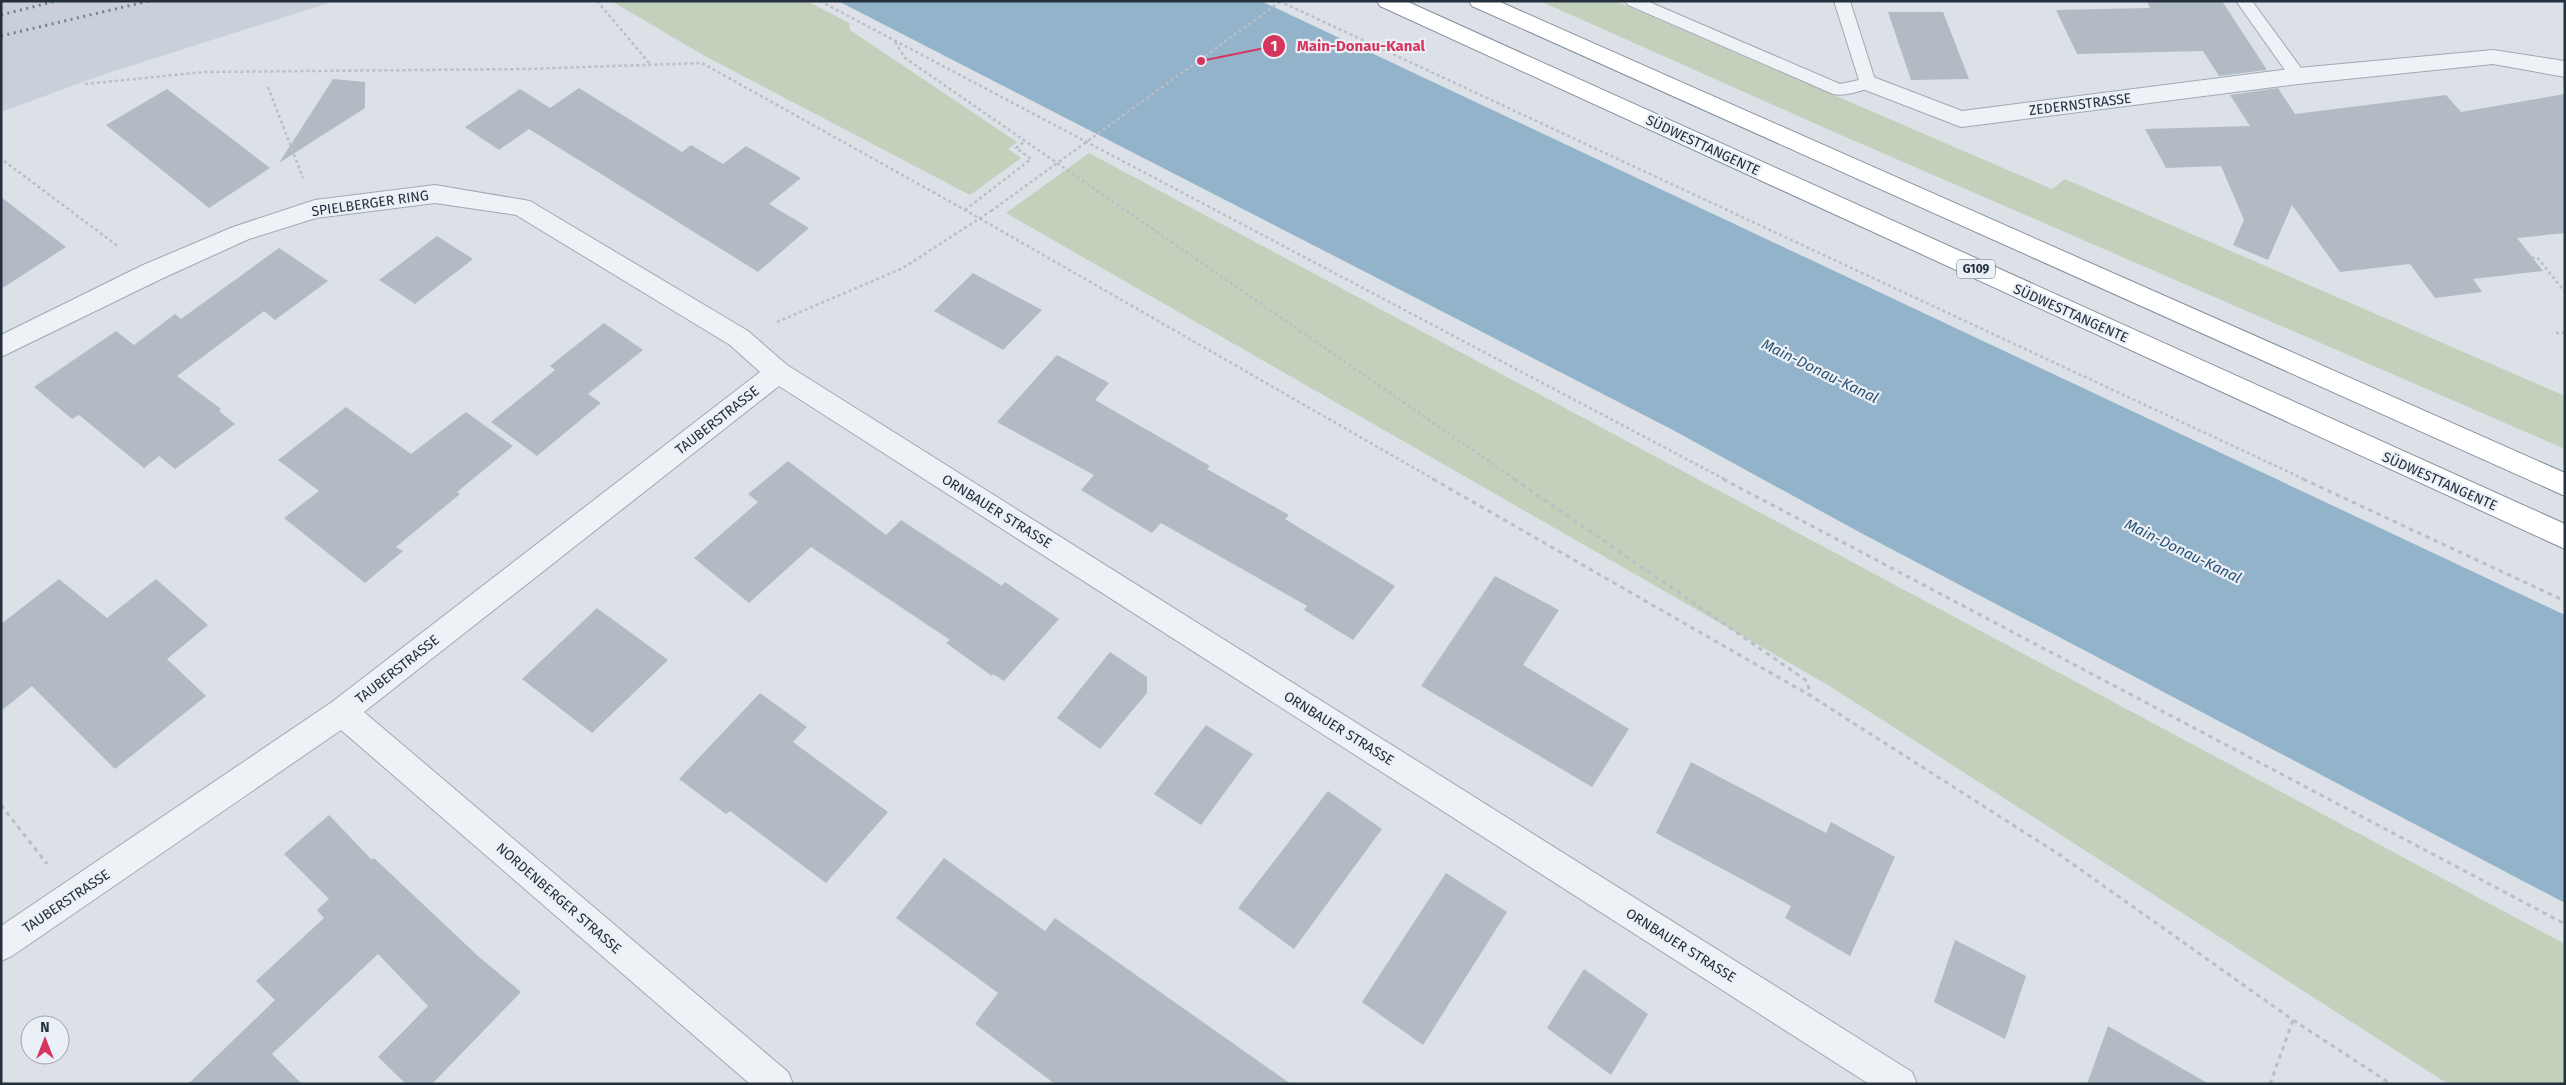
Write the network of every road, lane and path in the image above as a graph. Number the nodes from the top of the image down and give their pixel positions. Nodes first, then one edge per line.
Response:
1 (597, 1) edge
2 (820, 1) edge
3 (1280, 1) edge
4 (1387, 1) edge
5 (1478, 1) edge
6 (1633, 1) edge
7 (1842, 1) edge
8 (2244, 1) edge
9 (895, 41) junction
10 (650, 65) junction
11 (2565, 69) edge
12 (2298, 76) junction
13 (1868, 83) junction
14 (85, 84) dead end
15 (268, 88) dead end
16 (1025, 141) junction
17 (4, 161) dead end
18 (315, 209) junction
19 (965, 210) junction
20 (979, 218) junction
21 (2532, 258) dead end
22 (152, 272) junction
23 (2565, 292) edge
24 (2565, 333) edge
25 (2556, 334) dead end
26 (739, 338) junction
27 (1, 347) edge
28 (778, 372) junction
29 (2565, 484) edge
30 (2565, 537) edge
31 (2565, 601) edge
32 (1811, 696) junction
33 (342, 712) junction
34 (1, 805) edge
35 (72, 897) junction
36 (2565, 924) edge
37 (1, 945) edge
38 (2293, 1020) junction
39 (776, 1084) edge
40 (1900, 1084) edge
41 (2270, 1084) edge
42 (2391, 1084) edge

1 - 10 path
2 - 9 path
3 - 20 path, bridge
3 - 31 path
4 - 30 highway, SÜDWESTTANGENTE / G109
5 - 29 highway
6 - 13 lane
7 - 13 lane
8 - 12 lane
9 - 16 path
9 - 36 path
10 - 14 path
10 - 19 path
11 - 12 street, ZEDERNSTRASSE
12 - 13 street, ZEDERNSTRASSE
15 - 18 path
16 - 19 path
16 - 32 path
17 - 22 path
18 - 22 street, SPIELBERGER RING
18 - 26 street, SPIELBERGER RING
19 - 20 path
20 - 26 path
20 - 32 path
21 - 23 path
22 - 27 street, SPIELBERGER RING
24 - 25 path
26 - 28 street, SPIELBERGER RING
28 - 33 street, TAUBERSTRASSE
28 - 40 street, ORNBAUER STRASSE
32 - 38 path
33 - 35 street, TAUBERSTRASSE
33 - 39 street, NORDENBERGER STRASSE
34 - 35 path
35 - 37 street, TAUBERSTRASSE
38 - 41 path
38 - 42 path

